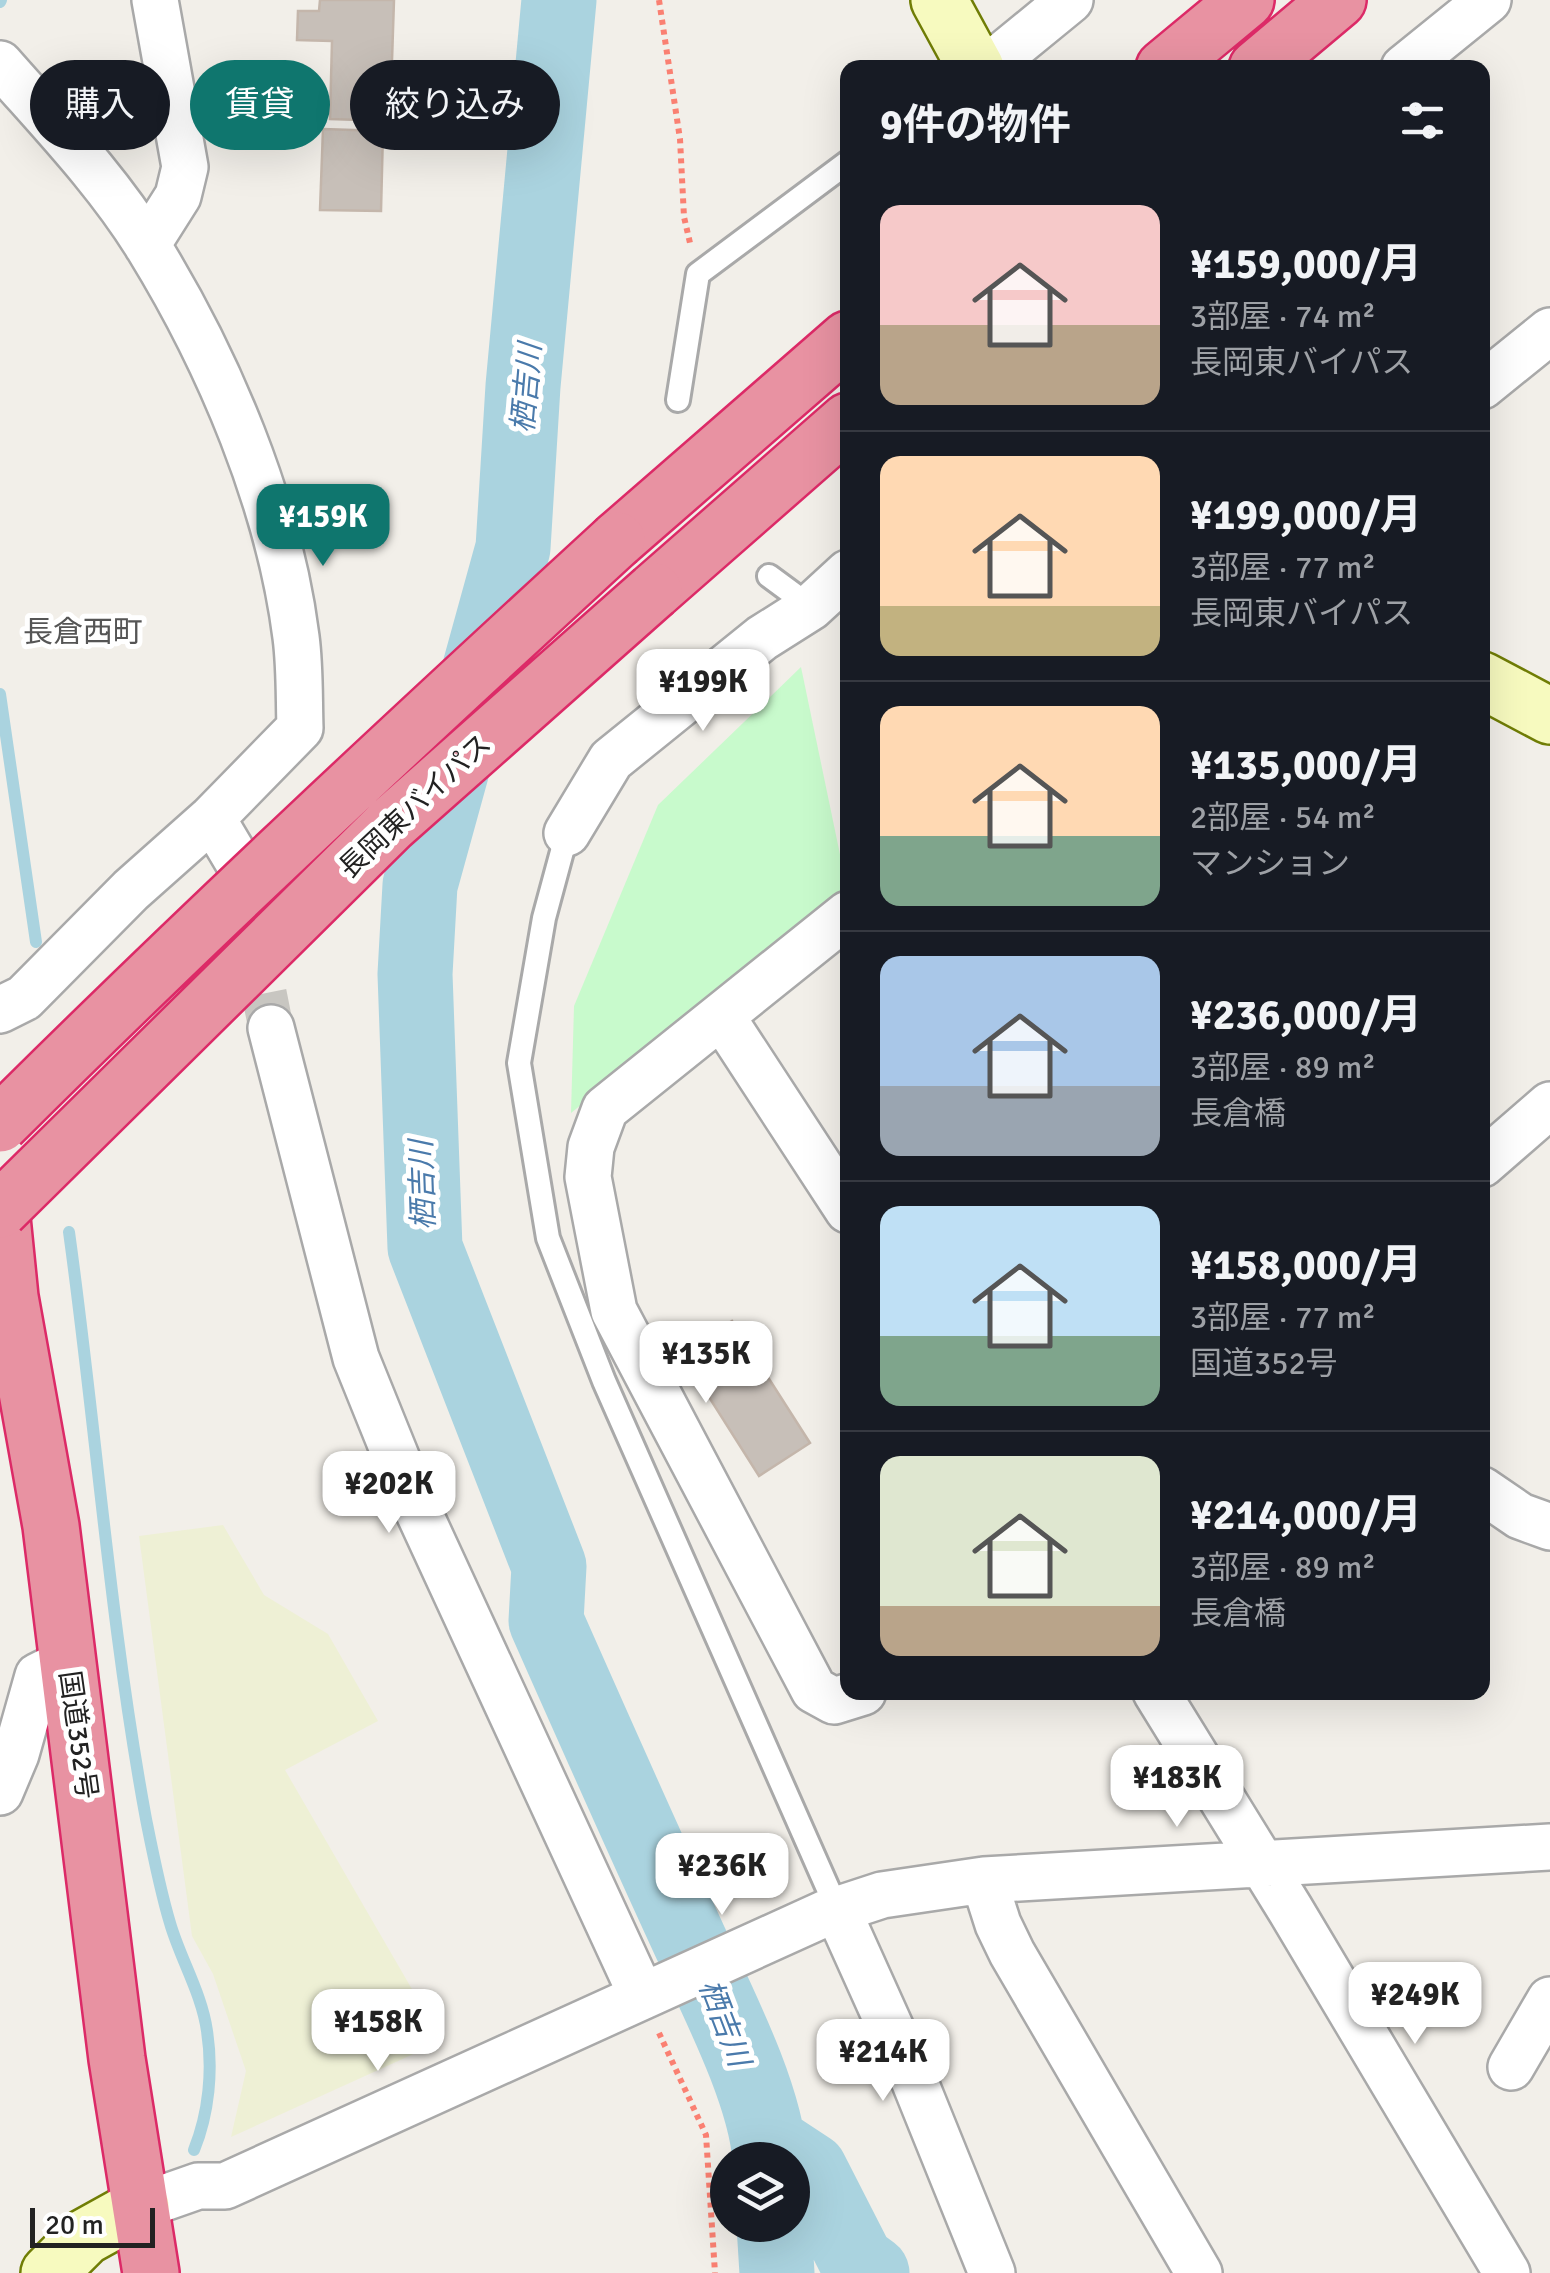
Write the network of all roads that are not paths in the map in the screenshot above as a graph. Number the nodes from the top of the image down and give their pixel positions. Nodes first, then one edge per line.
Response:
1 (156, 0) edge
2 (940, 0) edge
3 (1070, 0) edge
4 (1246, 0) edge
5 (1338, 0) edge
6 (1488, 0) edge
7 (972, 60) edge
8 (997, 60) edge
9 (1174, 60) edge
10 (1267, 60) edge
11 (1414, 60) edge
12 (0, 64) edge
13 (840, 168) edge
14 (147, 245) junction
15 (1550, 331) edge
16 (840, 346) edge
17 (1490, 380) edge
18 (678, 400) dead end
19 (840, 429) edge
20 (769, 576) dead end
21 (840, 580) edge
22 (810, 607) junction
23 (1490, 684) edge
24 (1550, 716) edge
25 (212, 818) junction
26 (567, 833) joint
27 (237, 860) tunnel mouth
28 (840, 920) edge
29 (0, 1010) edge
30 (722, 1016) junction
31 (271, 1028) tunnel mouth
32 (1550, 1104) edge
33 (0, 1124) edge
34 (1490, 1157) edge
35 (840, 1198) edge
36 (1, 1215) edge
37 (5, 1303) edge
38 (0, 1462) edge
39 (1490, 1495) edge
40 (51, 1526) junction
41 (1550, 1527) edge
42 (35, 1669) edge
43 (840, 1699) edge
44 (1161, 1700) edge
45 (0, 1792) edge
46 (1550, 1847) edge
47 (1261, 1863) junction
48 (984, 1880) junction
49 (830, 1911) junction
50 (647, 1993) junction
51 (1550, 2000) edge
52 (1512, 2067) dead end
53 (142, 2206) junction
54 (1500, 2271) edge
55 (49, 2273) edge
56 (151, 2273) edge
57 (992, 2273) edge
58 (1199, 2273) edge

1 - 14 street
2 - 7 street
3 - 8 street
4 - 9 highway
5 - 10 highway
6 - 11 street
12 - 14 street
13 - 18 lane
14 - 25 street
15 - 17 street
16 - 33 highway, bridge
19 - 36 highway, 長岡東バイパス, bridge
20 - 22 lane
21 - 22 street
22 - 26 street
23 - 24 street
25 - 27 street
25 - 29 street
26 - 49 lane
28 - 30 street
30 - 35 street
30 - 43 street
31 - 50 street
32 - 34 street
36 - 37 highway, 国道352号
37 - 40 highway, 国道352号
38 - 40 highway
39 - 41 street
40 - 42 highway, 国道352号
42 - 45 street
42 - 53 highway, 国道352号
44 - 47 street
46 - 47 street
47 - 48 street
47 - 54 street
48 - 49 street
48 - 58 street
49 - 50 street
49 - 57 street
50 - 53 street
51 - 52 street
53 - 55 street
53 - 56 highway, 国道352号

